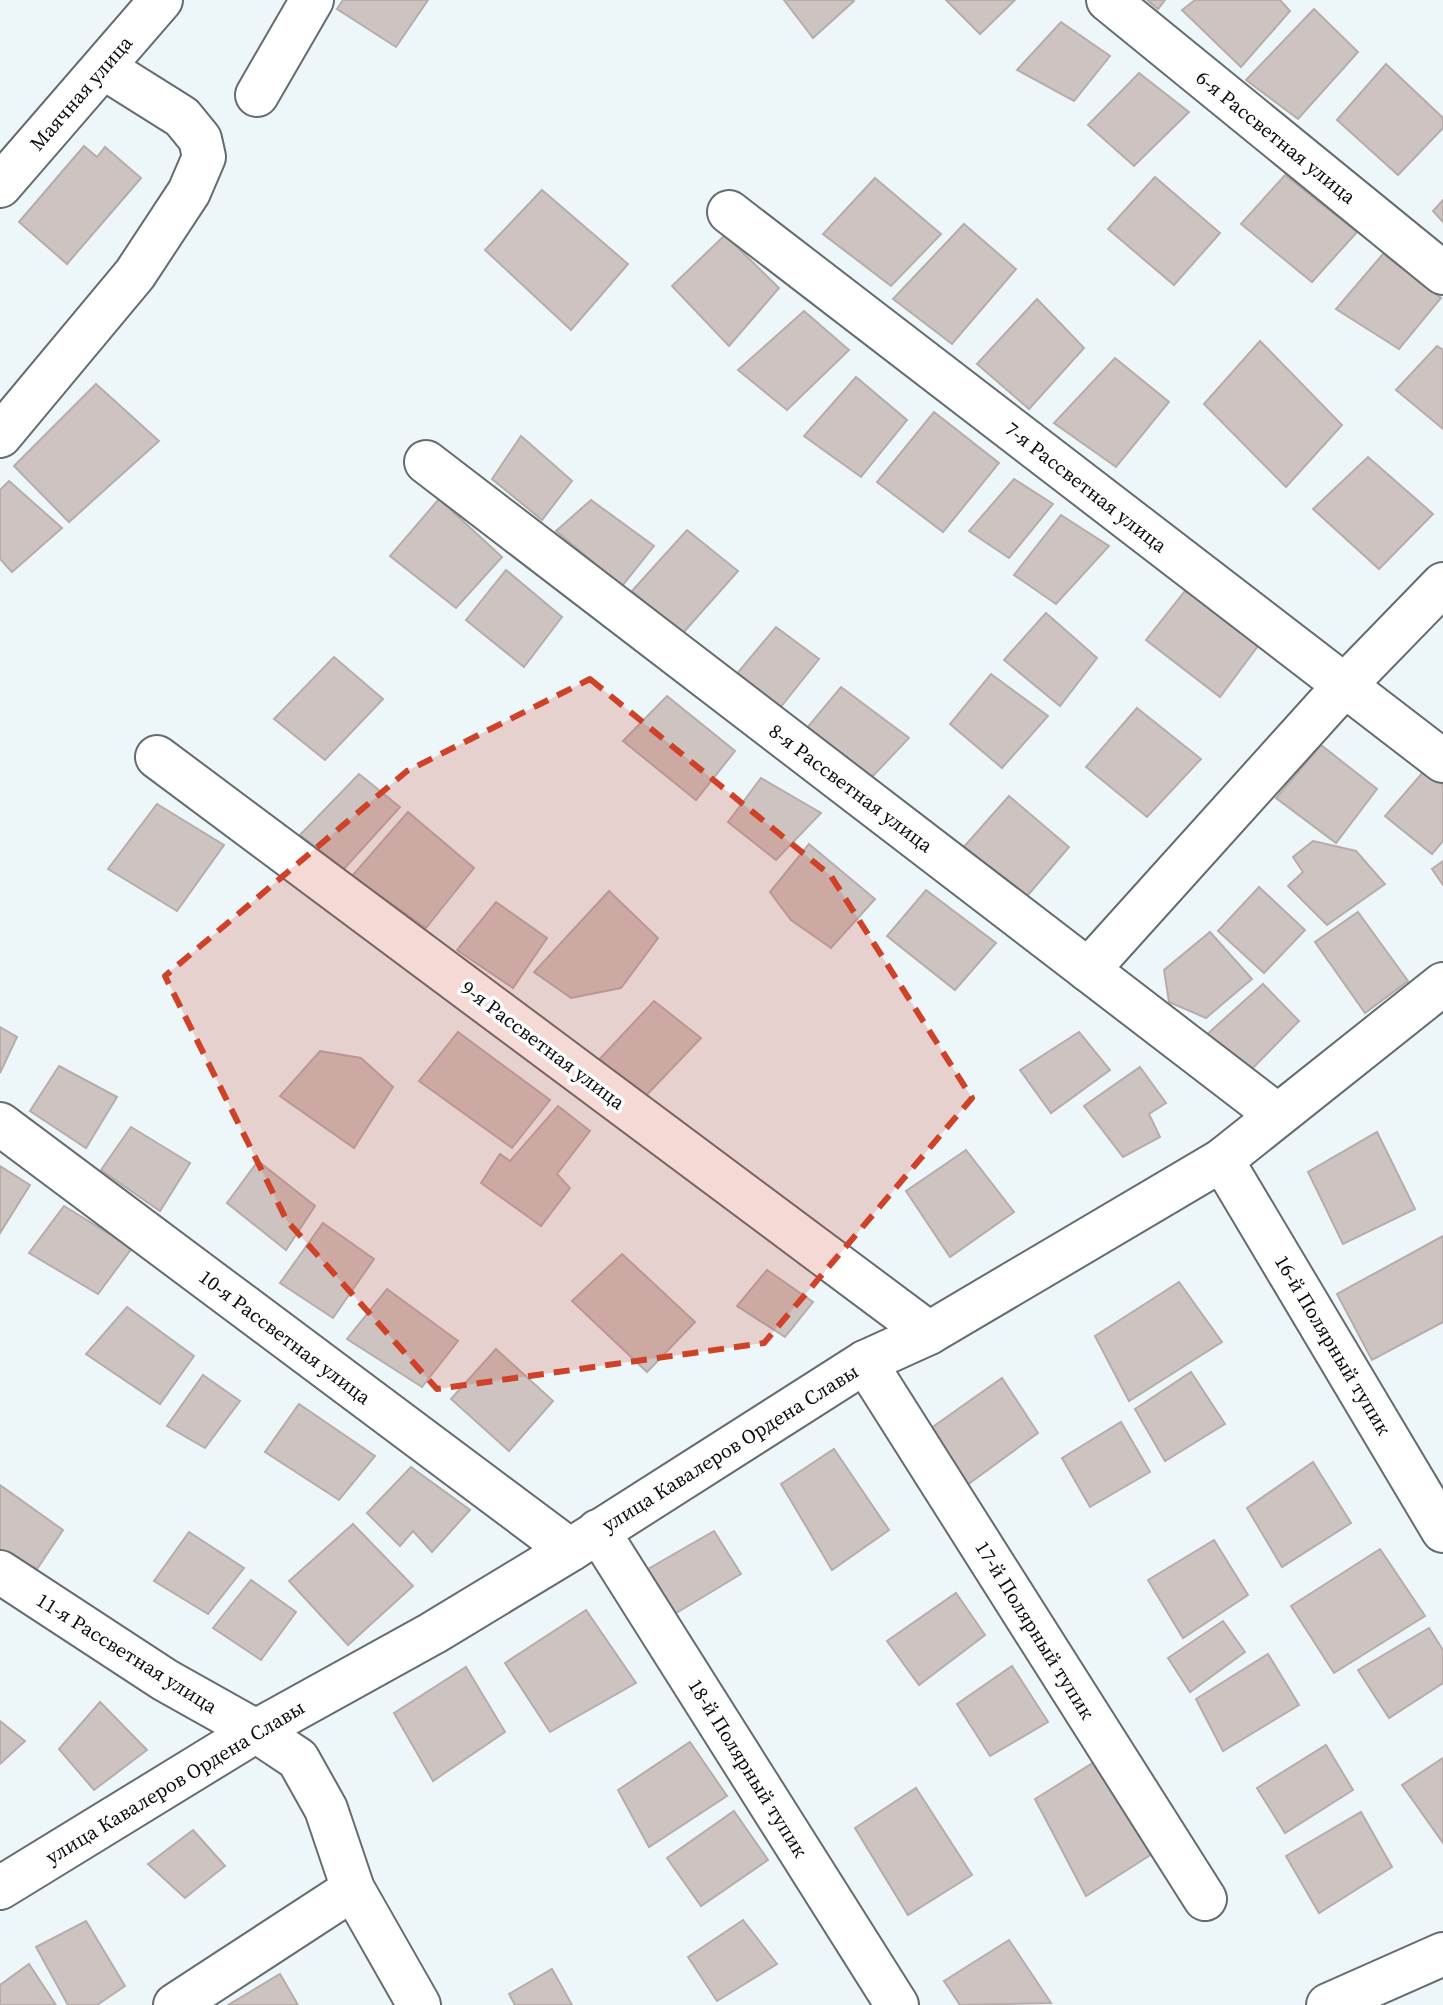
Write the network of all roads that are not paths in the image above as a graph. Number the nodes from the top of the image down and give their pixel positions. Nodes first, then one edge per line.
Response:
1 (161, 0) edge
2 (312, 0) edge
3 (1108, 0) edge
4 (104, 68) junction
5 (257, 95) dead end
6 (0, 186) edge
7 (729, 212) dead end
8 (1443, 273) edge
9 (0, 436) edge
10 (426, 462) dead end
11 (1443, 584) edge
12 (1345, 685) junction
13 (157, 757) dead end
14 (1443, 761) edge
15 (1088, 970) junction
16 (1443, 984) edge
17 (1276, 1114) junction
18 (0, 1124) edge
19 (1222, 1160) junction
20 (929, 1333) junction
21 (865, 1362) junction
22 (1443, 1531) edge
23 (584, 1541) junction
24 (0, 1572) edge
25 (256, 1731) junction
26 (0, 1888) edge
27 (353, 1889) junction
28 (1205, 1899) dead end
29 (1443, 1954) edge
30 (175, 2005) edge
31 (419, 2005) edge
32 (897, 2005) edge
33 (1328, 2005) edge

1 - 4 street, Маячная улица
2 - 5 street
3 - 8 street, 6-я Рассветная улица
4 - 6 street, Маячная улица
4 - 9 street
7 - 12 street, 7-я Рассветная улица
10 - 15 street, 8-я Рассветная улица
11 - 12 street
12 - 14 street, 7-я Рассветная улица
12 - 15 street
13 - 20 street, 9-я Рассветная улица
15 - 17 street, 8-я Рассветная улица
16 - 17 street, улица Кавалеров Ордена Славы
17 - 19 street, улица Кавалеров Ордена Славы
18 - 23 street, 10-я Рассветная улица
19 - 20 street, улица Кавалеров Ордена Славы
19 - 22 street, 16-й Полярный тупик
20 - 21 street, улица Кавалеров Ордена Славы
21 - 23 street, улица Кавалеров Ордена Славы
21 - 28 street, 17-й Полярный тупик
23 - 25 street, улица Кавалеров Ордена Славы
23 - 32 street, 18-й Полярный тупик
24 - 25 street, 11-я Рассветная улица
25 - 26 street, улица Кавалеров Ордена Славы
25 - 27 street, 11-я Рассветная улица
27 - 30 street
27 - 31 street, 11-я Рассветная улица
29 - 33 street

